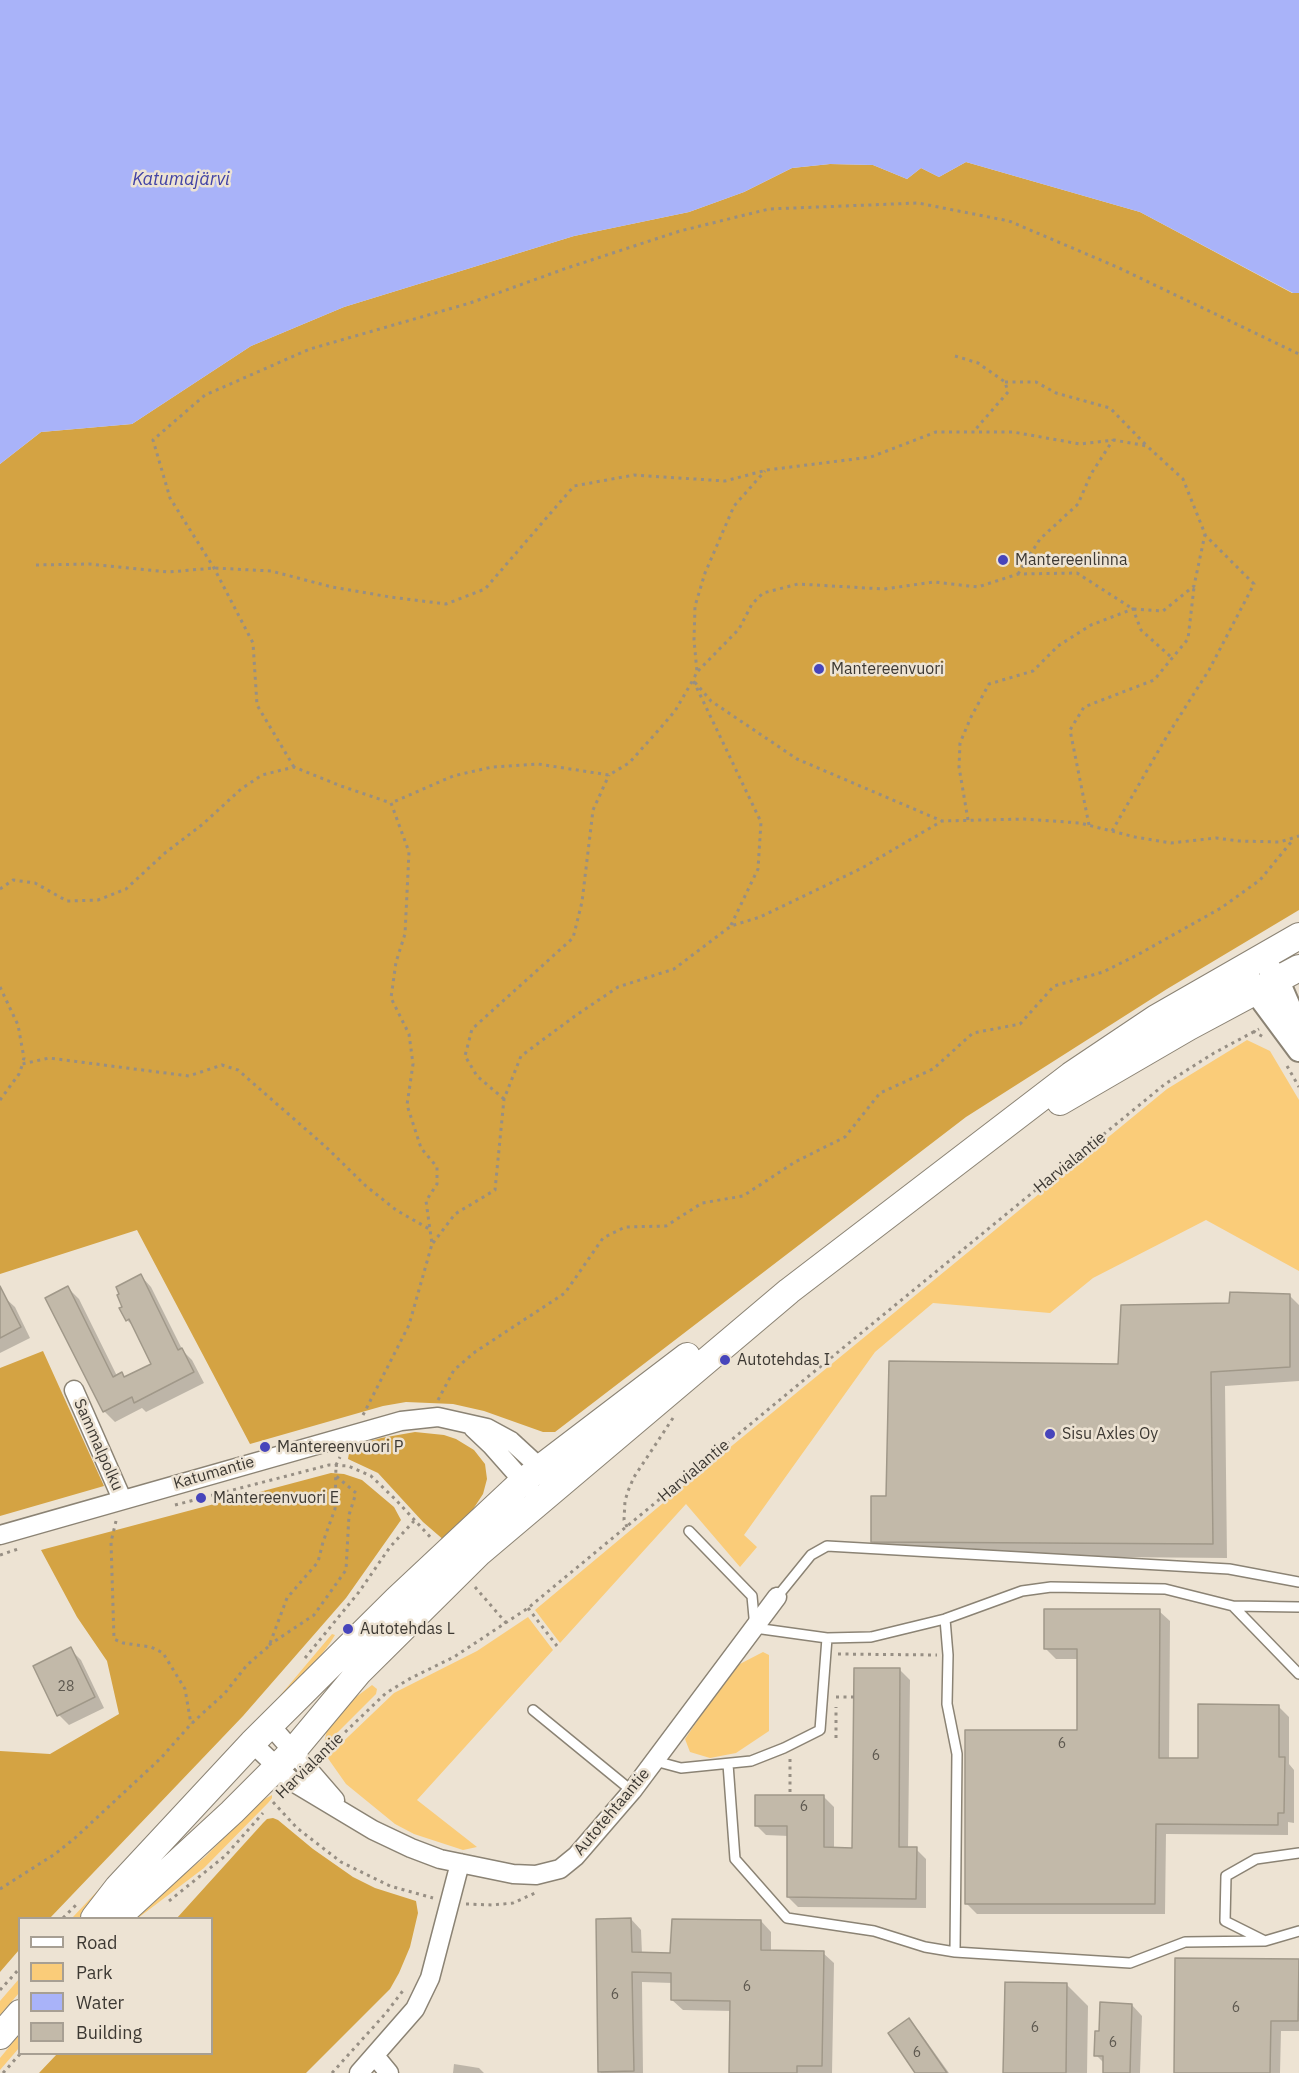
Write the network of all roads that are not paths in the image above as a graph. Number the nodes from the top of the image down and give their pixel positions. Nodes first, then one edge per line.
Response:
1 (1299, 936) edge
2 (1253, 963) junction
3 (1277, 980) edge
4 (1299, 1030) edge
5 (1299, 1050) edge
6 (957, 1163) junction
7 (789, 1291) junction
8 (74, 1390) dead end
9 (532, 1474) junction
10 (551, 1493) junction
11 (122, 1499) junction
12 (689, 1531) dead end
13 (0, 1535) edge
14 (1299, 1582) edge
15 (777, 1598) joint
16 (1233, 1606) junction
17 (1299, 1607) edge
18 (945, 1619) junction
19 (755, 1628) junction
20 (827, 1638) junction
21 (1299, 1674) edge
22 (533, 1710) dead end
23 (271, 1726) junction
24 (252, 1743) junction
25 (655, 1761) junction
26 (728, 1764) junction
27 (293, 1767) junction
28 (632, 1791) junction
29 (1299, 1853) edge
30 (460, 1863) junction
31 (95, 1917) edge
32 (118, 1917) edge
33 (1299, 1931) edge
34 (1265, 1941) junction
35 (955, 1952) junction
36 (18, 2015) edge
37 (0, 2036) edge
38 (375, 2056) junction
39 (359, 2073) edge
40 (389, 2073) edge

1 - 2 main road, Harvialantie
2 - 3 street
2 - 6 main road, Harvialantie
3 - 4 street
3 - 5 street
3 - 6 main road, Harvialantie
6 - 7 main road, Harvialantie
7 - 9 main road, Harvialantie
7 - 10 main road, Harvialantie
8 - 11 street, Sammalpolku
9 - 10 street, Katumantie
9 - 11 street, Katumantie
9 - 23 main road, Harvialantie
10 - 27 main road, Harvialantie
11 - 13 street, Katumantie
12 - 19 lane
14 - 15 lane
15 - 19 street, Autotehtaantie
16 - 17 lane
16 - 18 lane
16 - 21 lane
18 - 20 lane
18 - 35 lane
19 - 20 lane
19 - 25 street, Autotehtaantie
20 - 26 lane
22 - 28 lane
23 - 24 main road, Harvialantie
23 - 27 street, Autotehtaantie
24 - 27 street, Autotehtaantie
24 - 31 main road, Harvialantie
25 - 26 lane
25 - 28 street, Autotehtaantie
26 - 35 lane
27 - 30 street, Autotehtaantie
27 - 32 main road, Harvialantie
28 - 30 street, Autotehtaantie
29 - 34 lane
30 - 38 street
33 - 34 lane
34 - 35 lane
36 - 37 main road
38 - 39 street
38 - 40 street

